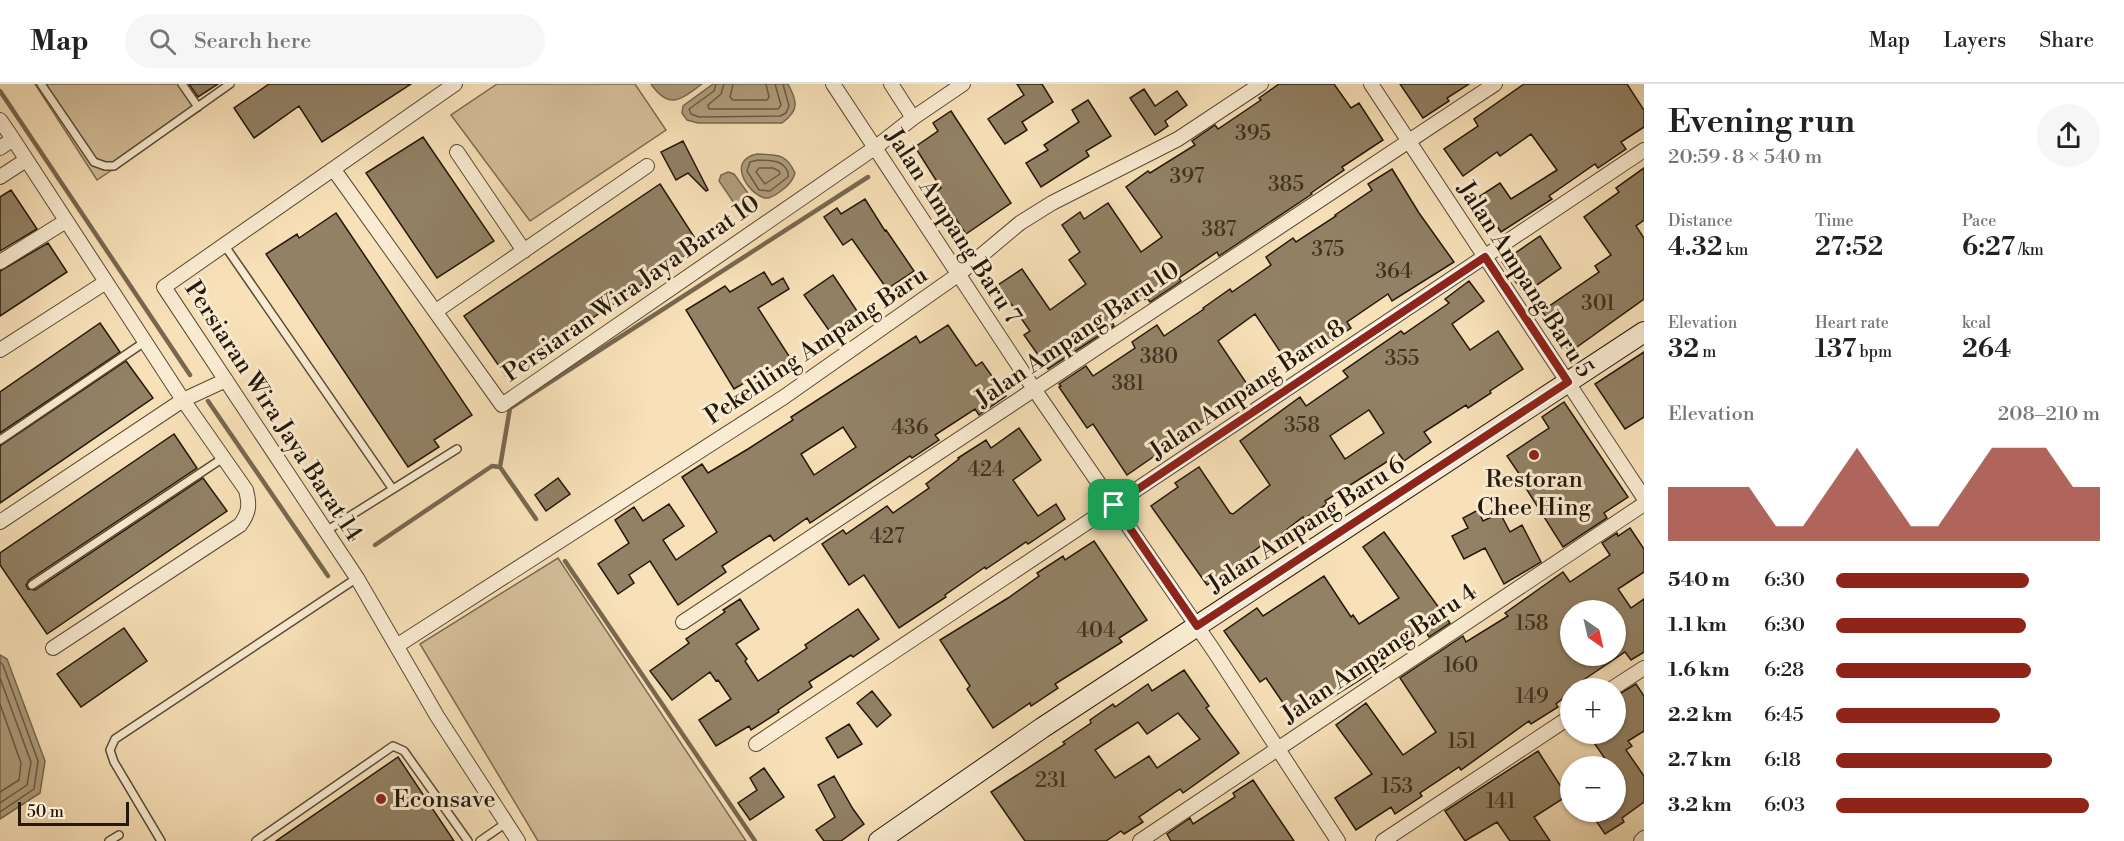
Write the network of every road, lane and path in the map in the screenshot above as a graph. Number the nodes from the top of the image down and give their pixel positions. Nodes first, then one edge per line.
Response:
1 (41, 84) edge
2 (182, 84) edge
3 (230, 84) edge
4 (454, 84) edge
5 (833, 84) edge
6 (891, 84) edge
7 (963, 84) edge
8 (1261, 84) edge
9 (1371, 84) edge
10 (1495, 84) edge
11 (198, 107) junction
12 (913, 118) junction
13 (0, 120) edge
14 (13, 139) junction
15 (1409, 141) junction
16 (0, 147) edge
17 (876, 147) junction
18 (1644, 150) edge
19 (457, 152) dead end
20 (26, 159) junction
21 (647, 166) dead end
22 (334, 170) junction
23 (0, 177) edge
24 (66, 221) junction
25 (225, 246) junction
26 (524, 251) junction
27 (1485, 257) junction
28 (0, 262) edge
29 (959, 274) junction
30 (106, 282) junction
31 (436, 311) junction
32 (1644, 332) edge
33 (146, 341) junction
34 (0, 350) edge
35 (226, 380) junction
36 (1568, 382) junction
37 (1034, 389) junction
38 (183, 400) junction
39 (0, 441) edge
40 (457, 449) dead end
41 (223, 458) junction
42 (392, 488) junction
43 (1644, 498) edge
44 (1644, 504) edge
45 (1114, 505) junction
46 (0, 522) edge
47 (326, 531) junction
48 (357, 578) junction
49 (32, 585) dead end
50 (683, 622) dead end
51 (1197, 626) junction
52 (398, 645) junction
53 (53, 648) dead end
54 (1644, 668) edge
55 (1626, 680) edge
56 (1560, 724) edge
57 (756, 744) dead end
58 (1277, 749) junction
59 (506, 823) junction
60 (119, 835) dead end
61 (110, 841) edge
62 (161, 841) edge
63 (256, 841) edge
64 (468, 841) edge
65 (480, 841) edge
66 (518, 841) edge
67 (879, 841) edge
68 (1140, 841) edge
69 (1338, 841) edge
70 (1383, 841) edge

1 - 11 lane
2 - 11 lane
3 - 11 lane
4 - 22 street, Persiaran Wira Jaya Barat 14
5 - 17 street, Jalan Ampang Baru 7
6 - 12 street
7 - 12 street
8 - 29 street, Pekeliling Ampang Baru
9 - 15 street, Jalan Ampang Baru 5
10 - 15 street, Jalan Ampang Baru 10
12 - 17 street
13 - 14 street
14 - 16 street
14 - 20 street
15 - 27 street, Jalan Ampang Baru 5
15 - 37 street, Jalan Ampang Baru 10
17 - 29 street, Jalan Ampang Baru 7
17 - 31 street, Persiaran Wira Jaya Barat 10
18 - 27 street, Jalan Ampang Baru 8
19 - 26 street
20 - 23 street
20 - 24 street
21 - 26 street
22 - 25 street, Persiaran Wira Jaya Barat 14
22 - 31 street, Persiaran Wira Jaya Barat 10
24 - 28 street
24 - 30 street
25 - 35 street, Persiaran Wira Jaya Barat 14
25 - 42 lane
26 - 31 street
27 - 36 street, Jalan Ampang Baru 5
27 - 45 street, Jalan Ampang Baru 8
29 - 37 street, Jalan Ampang Baru 7
29 - 52 street, Pekeliling Ampang Baru
30 - 33 street
30 - 34 street
32 - 36 main road, Jalan Ampang Baru 6
33 - 38 street
33 - 39 lane
35 - 38 street
35 - 47 street, Persiaran Wira Jaya Barat 14
36 - 43 street, Jalan Ampang Baru 5
36 - 51 main road, Jalan Ampang Baru 6
37 - 45 street, Jalan Ampang Baru 7
37 - 50 street, Jalan Ampang Baru 10
38 - 41 street
38 - 46 street
40 - 42 lane
41 - 49 lane
41 - 53 street
42 - 47 lane
44 - 58 street, Jalan Ampang Baru 4
45 - 51 street, Jalan Ampang Baru 7
45 - 57 street, Jalan Ampang Baru 8
47 - 48 street, Persiaran Wira Jaya Barat 14
48 - 52 street, Persiaran Wira Jaya Barat 14
48 - 62 lane
51 - 58 street, Jalan Ampang Baru 7
51 - 67 main road, Jalan Ampang Baru 6
52 - 59 street, Persiaran Wira Jaya Barat 14
54 - 55 street
56 - 70 street
58 - 68 street, Jalan Ampang Baru 4
58 - 69 street, Jalan Ampang Baru 7
59 - 65 lane
59 - 66 street, Persiaran Wira Jaya Barat 14
60 - 61 lane
63 - 64 lane

